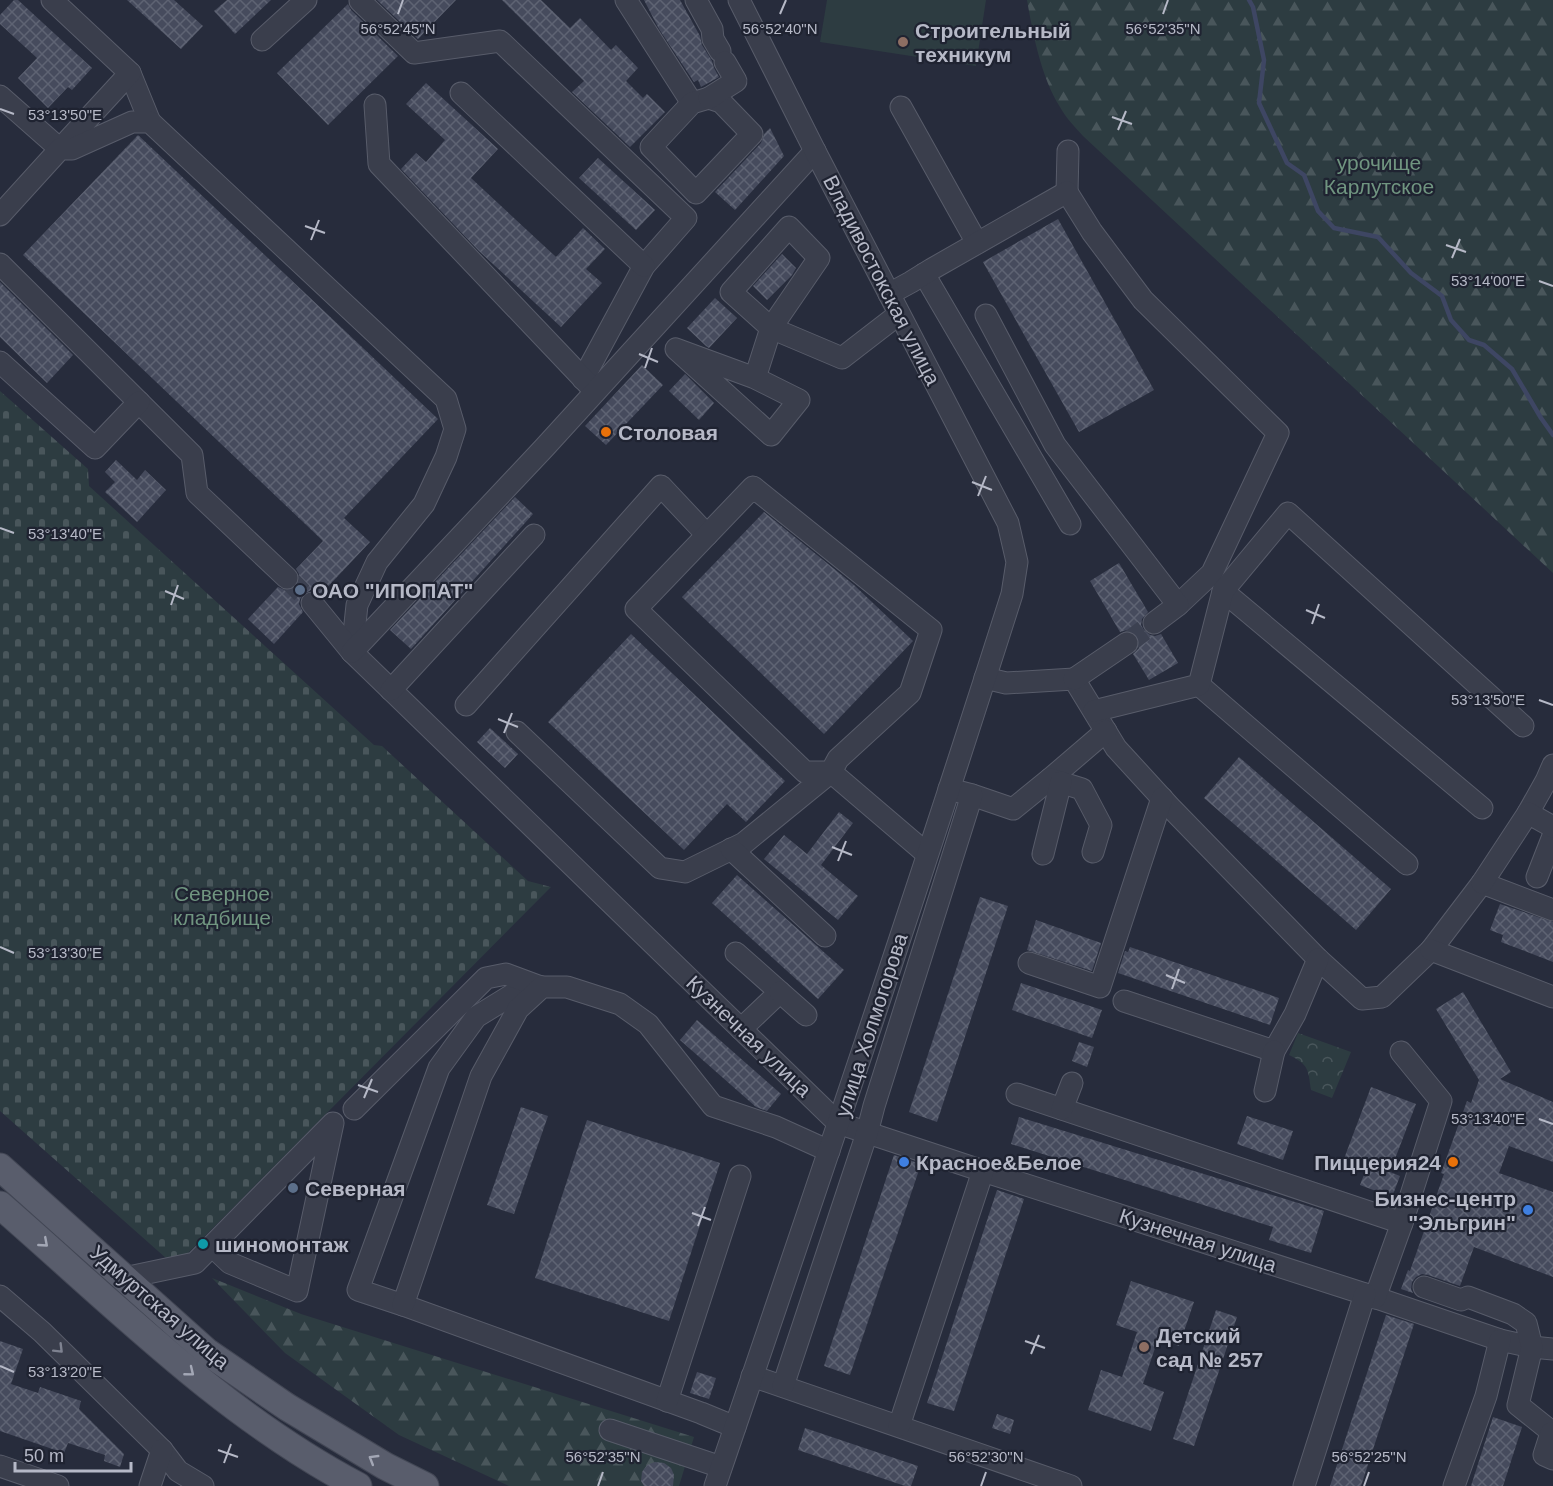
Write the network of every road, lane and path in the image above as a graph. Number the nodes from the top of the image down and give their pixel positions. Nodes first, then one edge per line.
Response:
1 (52, 0) edge
2 (306, 0) edge
3 (626, 0) edge
4 (696, 0) edge
5 (739, 0) edge
6 (360, 1) edge
7 (262, 40) dead end
8 (130, 73) junction
9 (461, 93) dead end
10 (0, 96) edge
11 (375, 105) dead end
12 (900, 107) dead end
13 (150, 122) junction
14 (60, 150) junction
15 (815, 151) junction
16 (1068, 151) dead end
17 (1067, 192) junction
18 (0, 215) edge
19 (977, 243) junction
20 (0, 264) edge
21 (644, 266) junction
22 (924, 274) junction
23 (889, 294) junction
24 (899, 314) junction
25 (986, 315) dead end
26 (771, 328) junction
27 (0, 362) edge
28 (755, 378) junction
29 (590, 385) junction
30 (139, 402) junction
31 (1070, 524) dead end
32 (534, 535) dead end
33 (707, 535) junction
34 (1017, 562) joint
35 (287, 578) tunnel mouth
36 (1223, 591) junction
37 (312, 603) tunnel mouth
38 (1178, 605) junction
39 (1154, 623) tunnel mouth
40 (1127, 643) tunnel mouth
41 (352, 652) junction
42 (985, 678) junction
43 (1074, 679) junction
44 (1198, 685) junction
45 (391, 690) junction
46 (466, 705) dead end
47 (1094, 711) junction
48 (1523, 726) dead end
49 (1106, 731) junction
50 (517, 732) dead end
51 (831, 772) junction
52 (1551, 777) edge
53 (1055, 780) junction
54 (949, 789) junction
55 (972, 795) junction
56 (1162, 798) junction
57 (1482, 808) dead end
58 (1528, 813) junction
59 (1553, 827) edge
60 (1553, 836) edge
61 (731, 849) junction
62 (1093, 852) dead end
63 (927, 854) junction
64 (1043, 854) dead end
65 (1407, 864) dead end
66 (1538, 877) dead end
67 (1482, 883) junction
68 (1553, 910) edge
69 (825, 936) dead end
70 (1431, 950) junction
71 (736, 953) dead end
72 (1318, 959) junction
73 (1029, 963) dead end
74 (542, 987) junction
75 (780, 992) junction
76 (1553, 997) edge
77 (1124, 1001) dead end
78 (806, 1015) dead end
79 (741, 1029) junction
80 (1274, 1051) junction
81 (1401, 1052) dead end
82 (1072, 1083) dead end
83 (1265, 1090) dead end
84 (1017, 1094) dead end
85 (354, 1108) dead end
86 (1062, 1109) junction
87 (838, 1123) junction
88 (867, 1133) junction
89 (829, 1151) junction
90 (0, 1167) edge
91 (983, 1172) junction
92 (740, 1176) dead end
93 (0, 1205) edge
94 (1402, 1223) junction
95 (212, 1246) junction
96 (124, 1278) junction
97 (1424, 1287) dead end
98 (0, 1296) edge
99 (1370, 1296) junction
100 (403, 1305) junction
101 (0, 1314) edge
102 (36, 1326) junction
103 (1500, 1340) junction
104 (1542, 1348) edge
105 (752, 1376) junction
106 (783, 1386) junction
107 (1486, 1396) junction
108 (667, 1401) junction
109 (1518, 1405) junction
110 (899, 1426) junction
111 (735, 1428) junction
112 (610, 1430) dead end
113 (1552, 1433) edge
114 (162, 1450) junction
115 (1553, 1458) edge
116 (0, 1466) edge
117 (718, 1477) edge
118 (58, 1486) edge
119 (150, 1486) edge
120 (203, 1486) edge
121 (358, 1486) edge
122 (425, 1486) edge
123 (1071, 1486) edge
124 (1304, 1486) edge
125 (1454, 1486) edge

1 - 8 street
2 - 7 street
3 - 4 street
5 - 15 street, Владивостокская улица
6 - 21 street
8 - 13 street
8 - 14 street
9 - 21 street
10 - 14 street
11 - 29 street
12 - 19 street
13 - 14 street
13 - 41 street
14 - 18 street
15 - 23 street, Владивостокская улица
15 - 29 street
16 - 17 street
17 - 19 street
17 - 38 street
19 - 22 street
20 - 30 street
21 - 29 street
22 - 23 street
22 - 31 street
23 - 24 street, Владивостокская улица
24 - 26 street
24 - 34 street, Владивостокская улица
25 - 38 street
26 - 26 street
26 - 28 street
27 - 30 street
28 - 28 street
29 - 41 street
30 - 35 street
32 - 45 street
33 - 46 street
33 - 51 street
33 - 51 street
34 - 42 street, улица Холмогорова
36 - 44 street
36 - 48 street
36 - 57 street
37 - 41 street, Кузнечная улица
38 - 39 street
40 - 43 street
41 - 45 street, Кузнечная улица
42 - 43 street
42 - 54 street, улица Холмогорова
43 - 47 street
44 - 47 street
44 - 65 street
45 - 79 street, Кузнечная улица
47 - 49 street
49 - 53 street
49 - 56 street
50 - 61 street
51 - 61 street
51 - 63 street
52 - 58 street
53 - 55 street
53 - 62 street
53 - 64 street
54 - 55 street
54 - 63 street, улица Холмогорова
55 - 88 street
56 - 72 street
56 - 73 street
58 - 59 street
58 - 67 street
60 - 66 street
61 - 69 street
63 - 87 street, улица Холмогорова
67 - 68 street
67 - 70 street
70 - 72 street
70 - 76 street
71 - 75 street
72 - 80 street
74 - 85 street
74 - 89 street
74 - 100 street
74 - 100 street
75 - 78 street
75 - 79 street
77 - 80 street
79 - 87 street, Кузнечная улица
80 - 83 street
81 - 94 street
82 - 86 street
84 - 86 street
86 - 94 street
87 - 88 street, Кузнечная улица
87 - 89 street, улица Холмогорова
88 - 91 street, Кузнечная улица
88 - 106 street
89 - 105 street, улица Холмогорова
90 - 96 main road, Удмуртская улица
91 - 99 street, Кузнечная улица
91 - 110 street
92 - 108 street
93 -> 121 main road, Удмуртская улица
94 - 99 street
95 - 95 street
95 - 96 street
122 -> 96 main road, Удмуртская улица
97 - 104 street
98 - 102 street
99 - 103 street, Кузнечная улица
99 - 124 street
100 - 108 street
101 - 102 street
102 -> 114 street
103 - 104 street, Кузнечная улица
103 - 107 street
104 - 109 street
105 - 106 street
105 - 111 street, улица Холмогорова
106 - 110 street
107 - 109 street
107 - 125 street
108 - 111 street
109 - 113 street
110 - 123 street
111 - 117 street, улица Холмогорова
112 - 117 street
113 - 115 street
114 - 119 street
114 - 120 street
116 - 118 street

